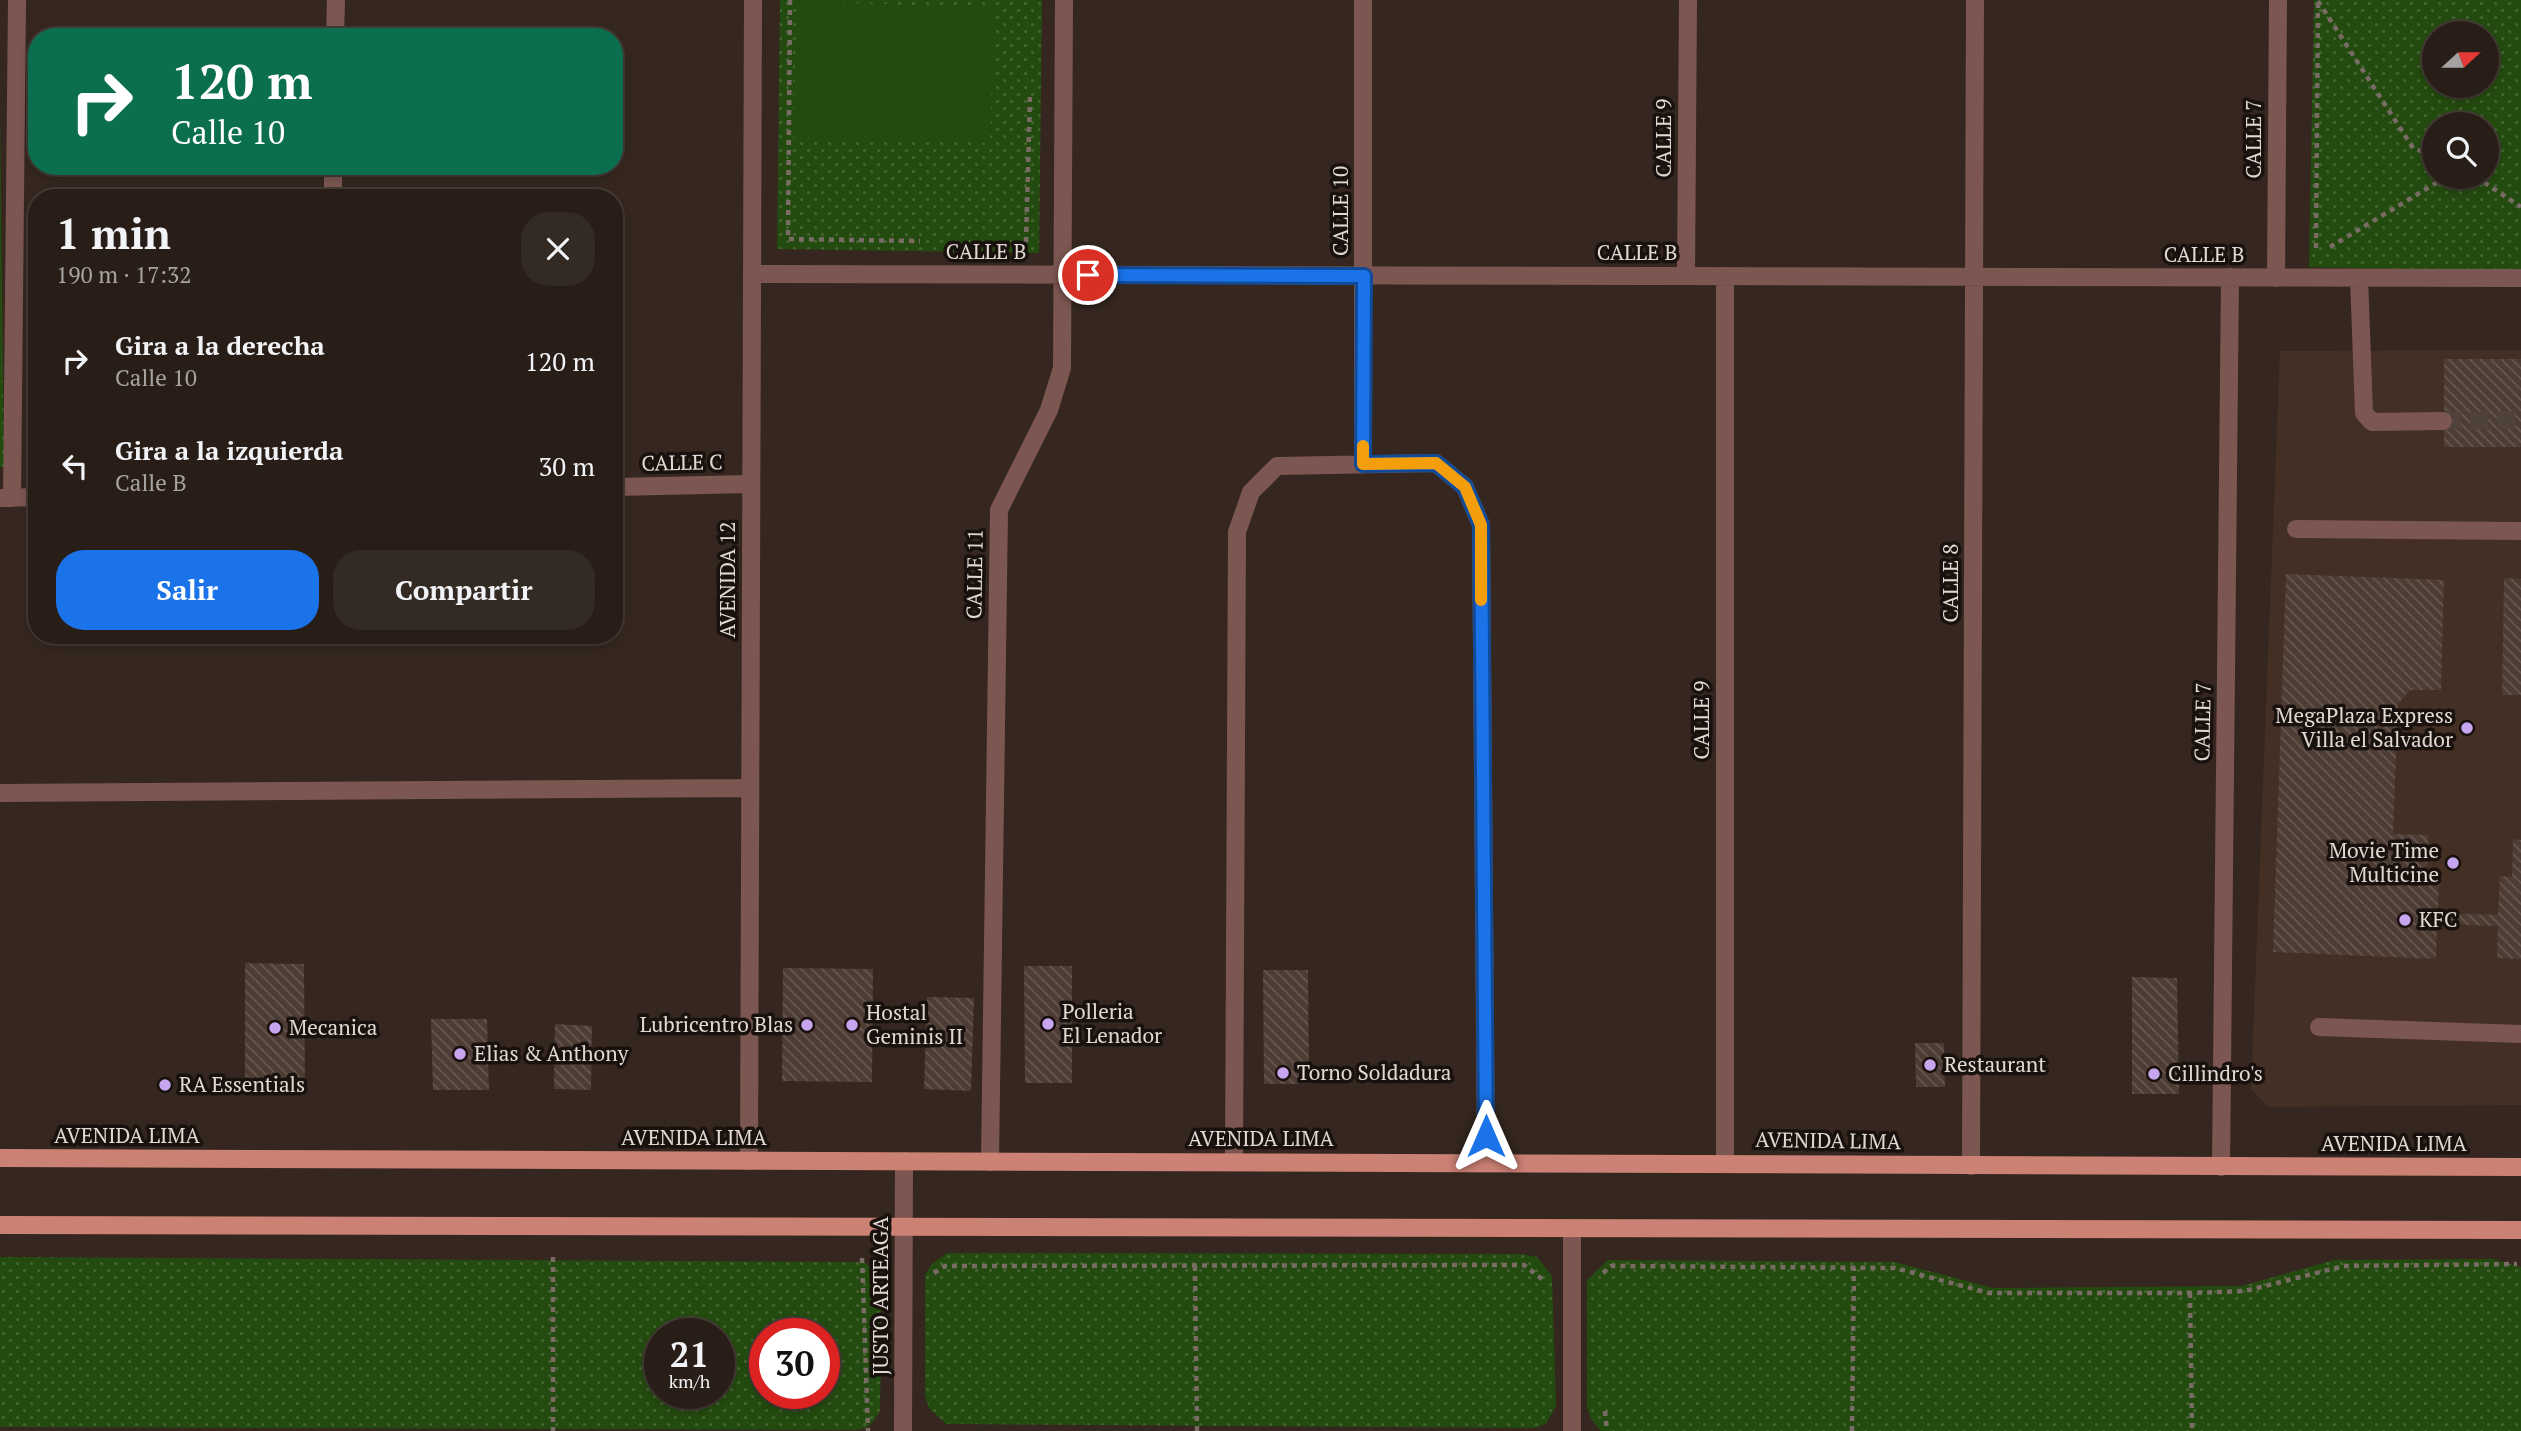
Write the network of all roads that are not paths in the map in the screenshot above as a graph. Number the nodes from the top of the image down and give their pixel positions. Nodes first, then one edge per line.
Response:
1 (17, 0) edge
2 (336, 0) edge
3 (753, 0) edge
4 (1064, 0) edge
5 (1363, 0) edge
6 (1688, 0) edge
7 (1975, 0) edge
8 (2278, 0) edge
9 (335, 28) edge
10 (752, 274) junction
11 (1060, 275) junction
12 (1364, 276) junction
13 (1686, 276) junction
14 (1725, 276) junction
15 (1974, 277) junction
16 (2230, 277) junction
17 (2276, 278) junction
18 (2360, 278) junction
19 (2521, 278) edge
20 (2443, 421) tunnel mouth
21 (1363, 464) junction
22 (751, 484) junction
23 (623, 487) edge
24 (28, 497) edge
25 (6, 498) edge
26 (2296, 529) dead end
27 (2521, 531) edge
28 (750, 788) junction
29 (0, 793) edge
30 (2319, 1027) dead end
31 (2521, 1034) edge
32 (0, 1158) edge
33 (749, 1161) junction
34 (904, 1161) junction
35 (990, 1162) junction
36 (1234, 1162) junction
37 (1486, 1162) junction
38 (1725, 1163) junction
39 (1971, 1166) junction
40 (2221, 1167) junction
41 (2521, 1167) edge
42 (0, 1225) edge
43 (904, 1226) junction
44 (1572, 1229) junction
45 (2500, 1230) junction
46 (2521, 1230) edge
47 (2521, 1240) edge
48 (903, 1431) edge
49 (1572, 1431) edge

1 - 25 street
2 - 9 street
3 - 10 street, AVENIDA 12
4 - 11 street, CALLE 11
5 - 12 street, CALLE 10
6 - 13 street, CALLE 9
7 - 15 street, CALLE 8
8 - 17 street, CALLE 7
10 - 11 street, CALLE B
10 - 22 street, AVENIDA 12
11 - 12 street, CALLE B
11 - 35 street, CALLE 11
12 - 13 street, CALLE B
12 - 21 street, CALLE 10
13 - 14 street, CALLE B
14 - 15 street, CALLE B
14 - 38 street, CALLE 9
15 - 16 street, CALLE B
15 - 39 street, CALLE 8
16 - 17 street, CALLE B
16 - 40 street, CALLE 7
17 - 18 street, CALLE B
18 - 19 street, CALLE B
18 - 20 street
21 - 36 street
21 - 37 street
22 - 23 street, CALLE C
22 - 28 street, AVENIDA 12
24 - 25 street
26 - 27 street
28 - 29 street
28 - 33 street, AVENIDA 12
30 - 31 street
32 - 33 main road, AVENIDA LIMA
33 - 34 main road, AVENIDA LIMA
34 - 35 main road, AVENIDA LIMA
34 - 43 street, JUSTO ARTEAGA
35 - 36 main road, AVENIDA LIMA
36 - 37 main road, AVENIDA LIMA
37 - 38 main road, AVENIDA LIMA
38 - 39 main road, AVENIDA LIMA
39 - 40 main road, AVENIDA LIMA
40 - 41 main road, AVENIDA LIMA
42 - 43 main road
43 - 44 main road
43 - 48 street, JUSTO ARTEAGA
44 - 45 main road
44 - 49 street
45 - 46 main road
45 - 47 street

